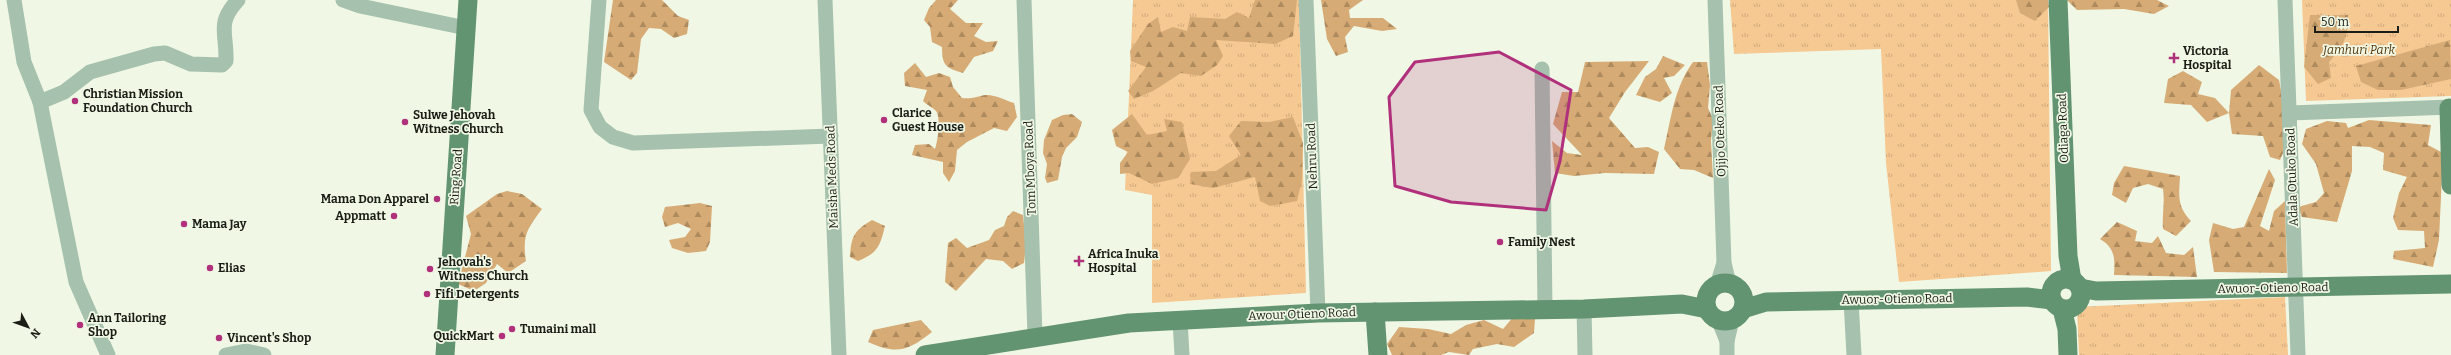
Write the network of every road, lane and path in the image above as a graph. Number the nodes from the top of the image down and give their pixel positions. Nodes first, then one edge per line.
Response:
1 (14, 0) edge
2 (238, 0) edge
3 (343, 0) edge
4 (468, 0) edge
5 (599, 0) edge
6 (825, 0) edge
7 (1024, 0) edge
8 (1306, 0) edge
9 (1715, 0) edge
10 (2058, 0) edge
11 (2285, 0) edge
12 (466, 28) junction
13 (1542, 68) dead end
14 (40, 102) junction
15 (2450, 107) edge
16 (2290, 113) junction
17 (831, 136) junction
18 (2451, 185) edge
19 (2451, 284) edge
20 (2296, 289) junction
21 (2070, 294) junction
22 (1851, 300) junction
23 (1724, 302) junction
24 (1682, 304) joint
25 (1584, 308) junction
26 (1545, 309) junction
27 (1318, 312) junction
28 (1375, 312) junction
29 (1180, 320) junction
30 (1036, 336) junction
31 (1727, 348) edge
32 (108, 355) edge
33 (226, 355) edge
34 (264, 355) edge
35 (445, 355) edge
36 (839, 355) edge
37 (925, 355) edge
38 (1182, 355) edge
39 (1378, 355) edge
40 (1585, 355) edge
41 (1854, 355) edge
42 (2068, 355) edge
43 (2298, 355) edge

1 - 14 street
2 - 14 street
3 - 12 street
4 - 12 main road, Ring Road
5 - 17 street
6 - 17 street, Maisha Meds Road
7 - 30 street, Tom Mboya Road
8 - 27 street, Nehru Road
9 - 23 street, Ojijo Oteko Road
10 - 21 main road, Odiaga Road
11 - 16 street, Adala Otuko Road
12 - 35 main road, Ring Road
13 - 26 street
14 - 32 street
15 - 16 street
15 - 18 main road
16 - 20 street, Adala Otuko Road
17 - 36 street, Maisha Meds Road
19 - 20 main road, Awuor-Otieno Road
20 - 21 main road, Awuor-Otieno Road
20 - 43 street, Adala Otuko Road
21 - 22 main road, Awuor-Otieno Road
21 - 42 main road
22 - 23 main road, Awuor-Otieno Road
22 - 41 street
23 - 24 main road, Awuor-Otieno Road
23 - 31 street, Ojijo Oteko Road
24 - 25 main road, Awour Otieno Road
25 - 26 main road, Awour Otieno Road
25 - 40 street
26 - 28 main road, Awour Otieno Road
27 - 28 main road, Awour Otieno Road
27 - 29 main road, Awour Otieno Road
28 - 39 main road
29 - 30 main road, Awour Otieno Road
29 - 38 street
30 - 37 main road, Awour Otieno Road
33 - 34 street

